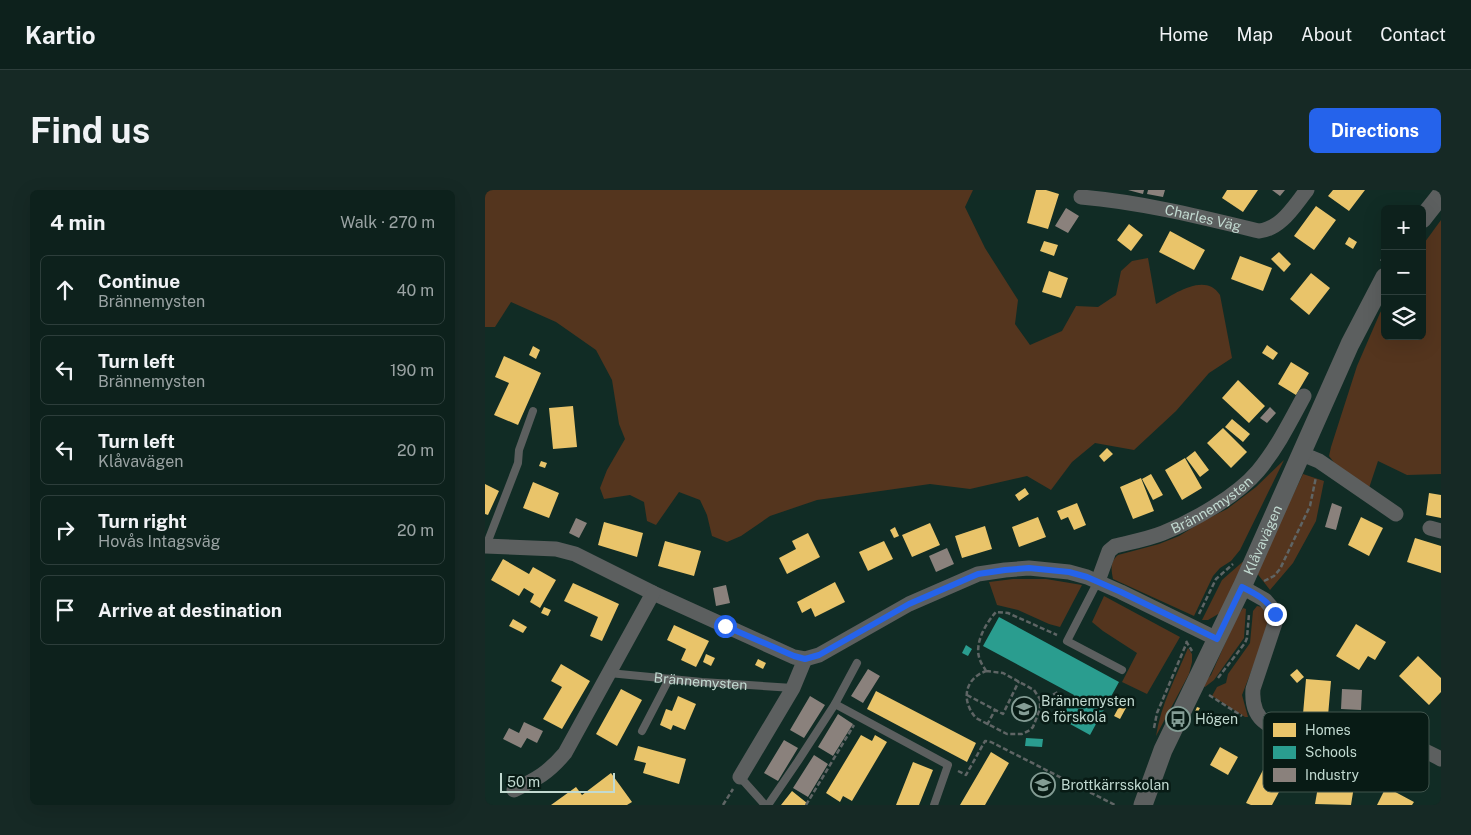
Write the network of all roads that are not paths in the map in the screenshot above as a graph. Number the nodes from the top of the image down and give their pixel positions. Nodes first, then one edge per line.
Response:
1 (1307, 190) edge
2 (1441, 195) edge
3 (1081, 197) dead end
4 (1426, 214) edge
5 (1381, 284) edge
6 (1304, 396) dead end
7 (533, 411) dead end
8 (1302, 454) junction
9 (1397, 514) dead end
10 (485, 547) edge
11 (1098, 582) junction
12 (1242, 587) junction
13 (653, 593) junction
14 (1217, 639) junction
15 (805, 659) junction
16 (857, 663) dead end
17 (1122, 670) dead end
18 (609, 673) junction
19 (669, 678) junction
20 (793, 688) junction
21 (835, 704) junction
22 (1263, 720) edge
23 (642, 731) dead end
24 (1429, 753) edge
25 (1441, 759) edge
26 (740, 777) joint
27 (514, 790) dead end
28 (767, 805) edge
29 (934, 805) edge
30 (1143, 805) edge

1 - 3 street, Charles Väg
2 - 4 street
5 - 8 street, Klåvavägen
6 - 11 street, Brännemysten
7 - 10 lane
8 - 9 street
8 - 12 street, Klåvavägen
10 - 13 street
11 - 14 street
11 - 15 street
11 - 17 lane
12 - 14 street, Klåvavägen
12 - 22 street
13 - 15 street
13 - 18 street
14 - 30 street, Klåvavägen
15 - 20 street
16 - 21 lane
18 - 19 lane, Brännemysten
18 - 27 street
19 - 20 lane, Brännemysten
19 - 23 lane
20 - 26 street
21 - 28 lane
21 - 29 lane
24 - 25 street
26 - 28 lane

